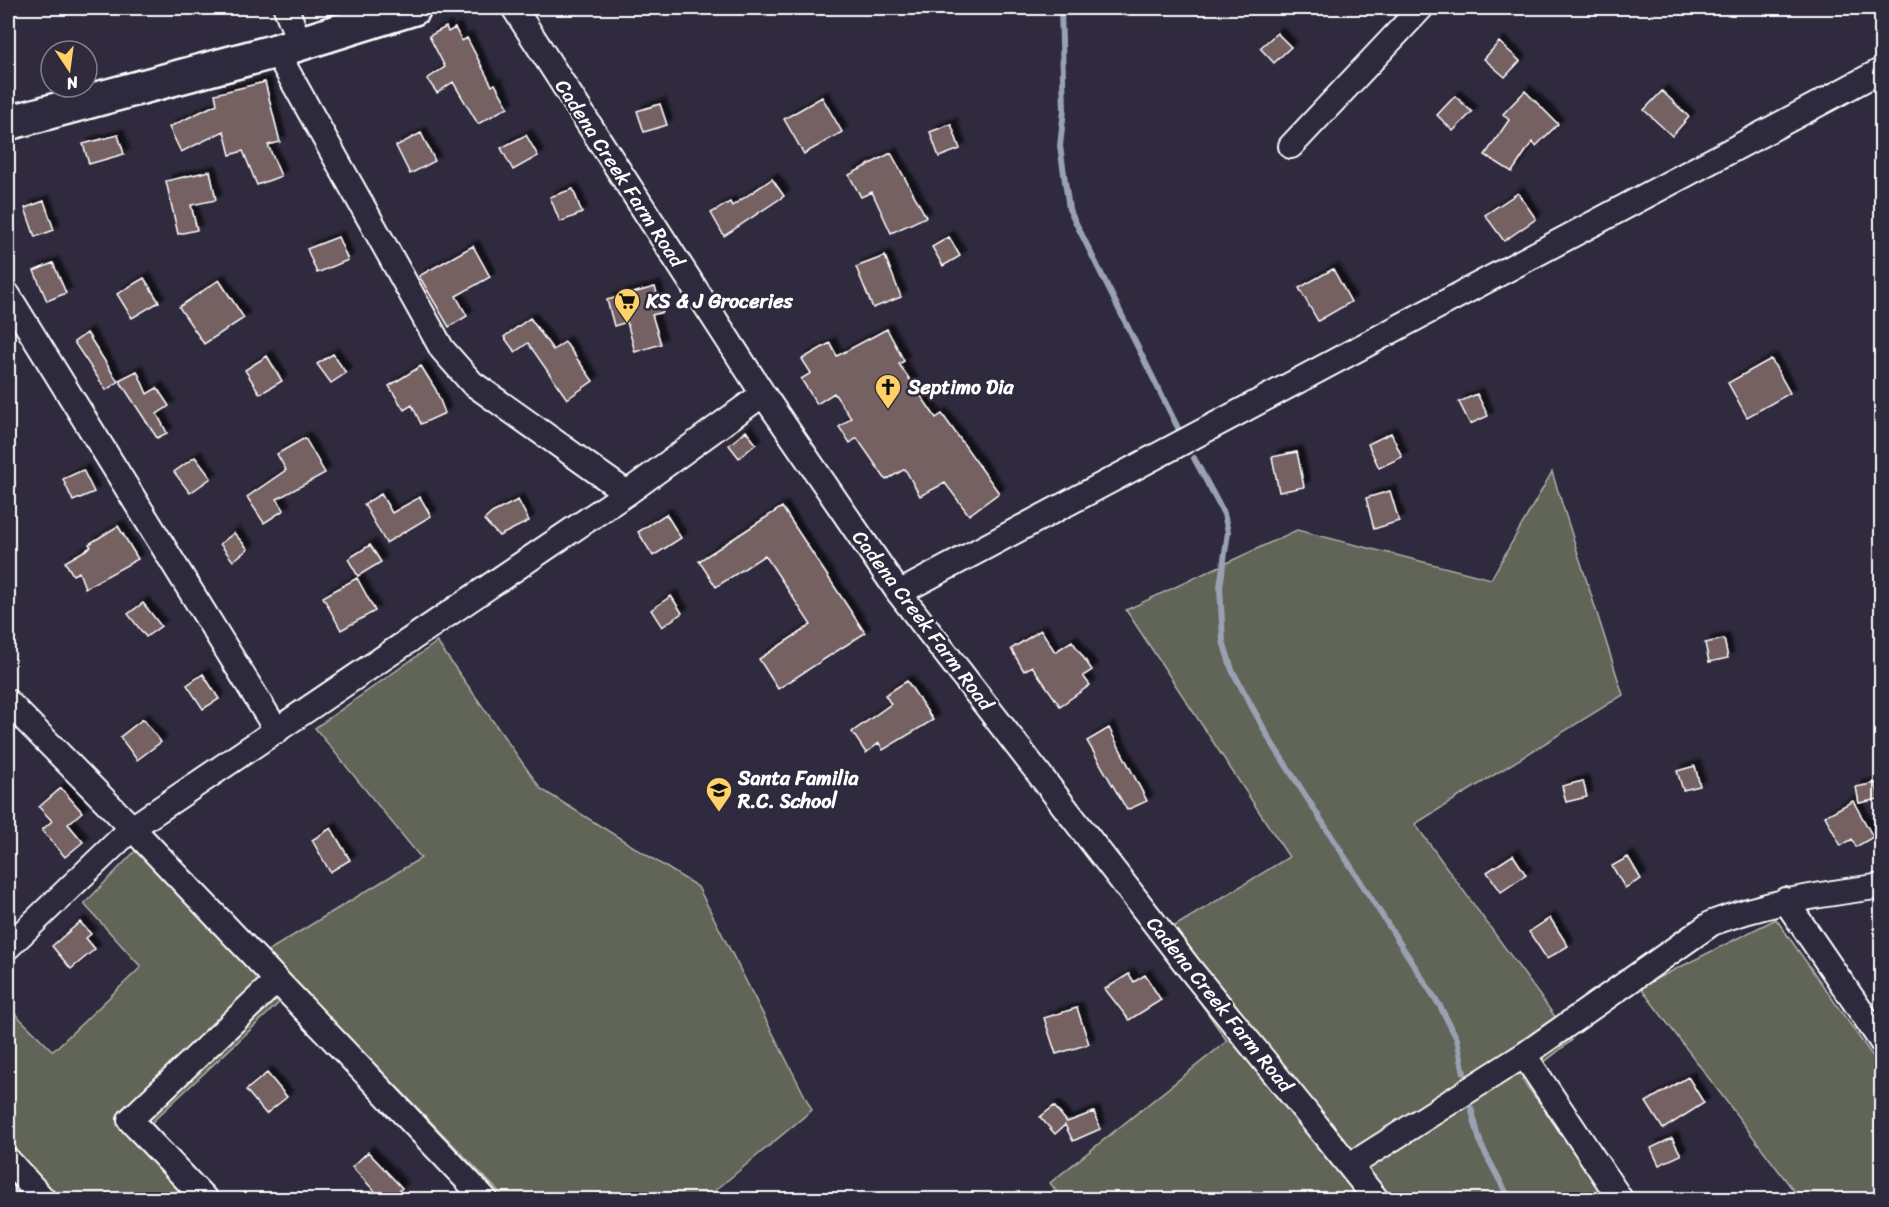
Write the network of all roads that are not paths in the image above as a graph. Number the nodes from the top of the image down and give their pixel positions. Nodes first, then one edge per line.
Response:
1 (286, 8) edge
2 (414, 8) edge
3 (514, 8) edge
4 (1421, 8) edge
5 (288, 47) junction
6 (1881, 70) edge
7 (9, 119) edge
8 (1291, 146) dead end
9 (8, 295) edge
10 (763, 394) junction
11 (627, 493) junction
12 (899, 593) junction
13 (8, 702) edge
14 (277, 731) junction
15 (132, 828) junction
16 (1881, 886) edge
17 (1785, 900) junction
18 (8, 947) edge
19 (277, 980) junction
20 (1881, 1042) edge
21 (1524, 1055) junction
22 (8, 1160) edge
23 (1351, 1165) junction
24 (44, 1200) edge
25 (206, 1200) edge
26 (486, 1200) edge
27 (1377, 1200) edge
28 (1621, 1200) edge

1 - 5 street
2 - 5 main road
3 - 10 street, Cadena Creek Farm Road
4 - 8 street
5 - 7 main road
5 - 11 street
6 - 12 street
9 - 14 street
10 - 11 street
10 - 12 street, Cadena Creek Farm Road
11 - 14 street
12 - 23 street, Cadena Creek Farm Road
13 - 15 street
14 - 15 street
15 - 18 street
15 - 19 street
16 - 17 street
17 - 20 street
17 - 21 street
19 - 25 street
19 - 26 street
21 - 23 street
21 - 28 street
22 - 24 street
23 - 27 street, Cadena Creek Farm Road

